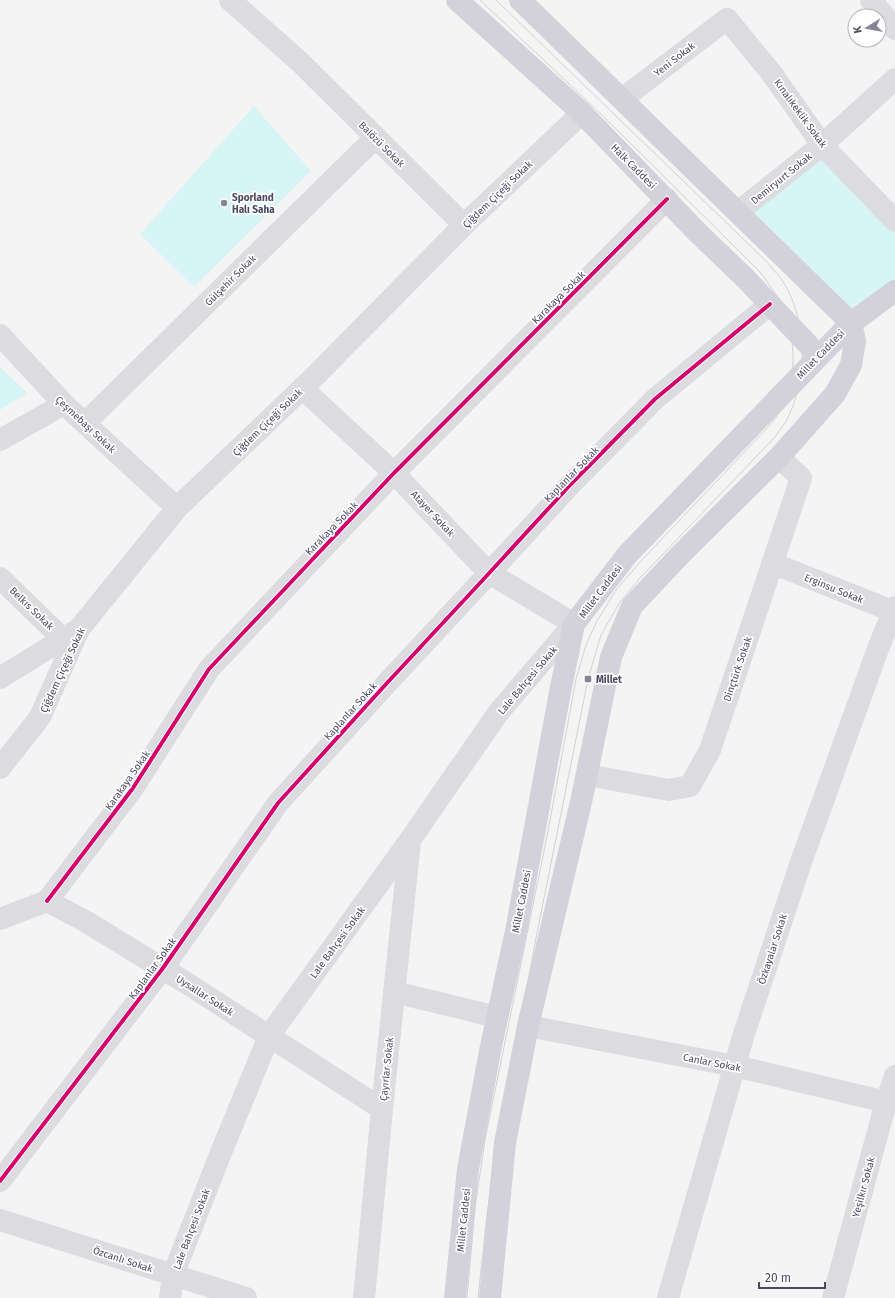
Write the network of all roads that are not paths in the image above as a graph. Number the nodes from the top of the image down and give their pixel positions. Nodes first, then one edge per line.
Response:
1 (230, 0) edge
2 (457, 0) edge
3 (520, 0) edge
4 (871, 0) edge
5 (728, 9) edge
6 (895, 29) edge
7 (895, 79) edge
8 (622, 100) junction
9 (582, 113) junction
10 (376, 137) junction
11 (822, 144) junction
12 (666, 199) junction
13 (738, 212) junction
14 (895, 221) edge
15 (464, 224) junction
16 (895, 291) edge
17 (770, 304) junction
18 (851, 322) junction
19 (0, 335) edge
20 (819, 356) junction
21 (302, 388) junction
22 (64, 404) junction
23 (85, 423) junction
24 (0, 440) edge
25 (779, 457) junction
26 (394, 473) junction
27 (177, 508) junction
28 (772, 563) junction
29 (489, 573) junction
30 (0, 578) edge
31 (894, 610) edge
32 (574, 624) junction
33 (71, 634) junction
34 (0, 678) edge
35 (0, 768) edge
36 (587, 775) junction
37 (410, 840) junction
38 (47, 901) junction
39 (0, 919) edge
40 (163, 968) junction
41 (394, 992) junction
42 (497, 1017) junction
43 (528, 1026) junction
44 (269, 1036) junction
45 (735, 1066) junction
46 (895, 1076) edge
47 (890, 1103) edge
48 (382, 1109) junction
49 (0, 1181) edge
50 (0, 1220) edge
51 (173, 1275) junction
52 (170, 1298) edge
53 (246, 1298) edge
54 (364, 1298) edge
55 (455, 1298) edge
56 (490, 1298) edge
57 (668, 1298) edge
58 (833, 1298) edge

1 - 10 street, Balözü Sokak
2 - 9 main road, Halk Caddesi
3 - 8 main road
4 - 6 street
5 - 8 street, Yeni Sokak
5 - 11 street, Kınalıkeklik Sokak
7 - 11 street, Demiryurt Sokak
8 - 13 main road
9 - 12 main road, Halk Caddesi
9 - 15 street, Çiğdem Çiçeği Sokak
10 - 15 street, Balözü Sokak
10 - 23 street, Gülşehir Sokak
11 - 13 street, Demiryurt Sokak
11 - 14 street, Kınalıkeklik Sokak
12 - 17 main road, Halk Caddesi
12 - 26 street, Karakaya Sokak
13 - 18 main road
15 - 21 street, Çiğdem Çiçeği Sokak
16 - 18 main road
17 - 20 main road, Halk Caddesi
17 - 29 street, Kaplanlar Sokak
18 - 20 main road, Millet Caddesi
18 - 25 main road, Millet Caddesi
19 - 22 street, Çeşmebaşı Sokak
20 - 32 main road, Millet Caddesi
21 - 26 street, Atayer Sokak
21 - 27 street, Çiğdem Çiçeği Sokak
22 - 23 street, Çeşmebaşı Sokak
22 - 24 street
23 - 27 street, Çeşmebaşı Sokak
25 - 28 street, Dinçtürk Sokak
25 - 36 main road, Millet Caddesi
26 - 29 street, Atayer Sokak
26 - 38 street, Karakaya Sokak
27 - 33 street, Çiğdem Çiçeği Sokak
28 - 31 street, Erginsu Sokak
28 - 36 street, Dinçtürk Sokak
29 - 32 street, Atayer Sokak
29 - 40 street, Kaplanlar Sokak
30 - 33 street, Belkıs Sokak
31 - 45 street, Özkayalar Sokak
32 - 37 street, Lale Bahçesi Sokak
32 - 42 main road, Millet Caddesi
33 - 34 street
33 - 35 street, Çiğdem Çiçeği Sokak
36 - 43 main road, Millet Caddesi
37 - 41 street, Çayırlar Sokak
37 - 44 street, Lale Bahçesi Sokak
38 - 39 street
38 - 40 street, Uysallar Sokak
40 - 44 street, Uysallar Sokak
40 - 49 street, Kaplanlar Sokak
41 - 42 street
41 - 48 street, Çayırlar Sokak
42 - 55 main road, Millet Caddesi
43 - 45 street, Canlar Sokak
43 - 56 main road, Millet Caddesi
44 - 48 street, Uysallar Sokak
44 - 51 street, Lale Bahçesi Sokak
45 - 47 street, Canlar Sokak
45 - 57 street, Özkayalar Sokak
46 - 47 street, Yeşilkır Sokak
47 - 58 street, Yeşilkır Sokak
48 - 54 street, Çayırlar Sokak
50 - 51 street, Özcanlı Sokak
51 - 52 street, Lale Bahçesi Sokak
51 - 53 street, Özcanlı Sokak

